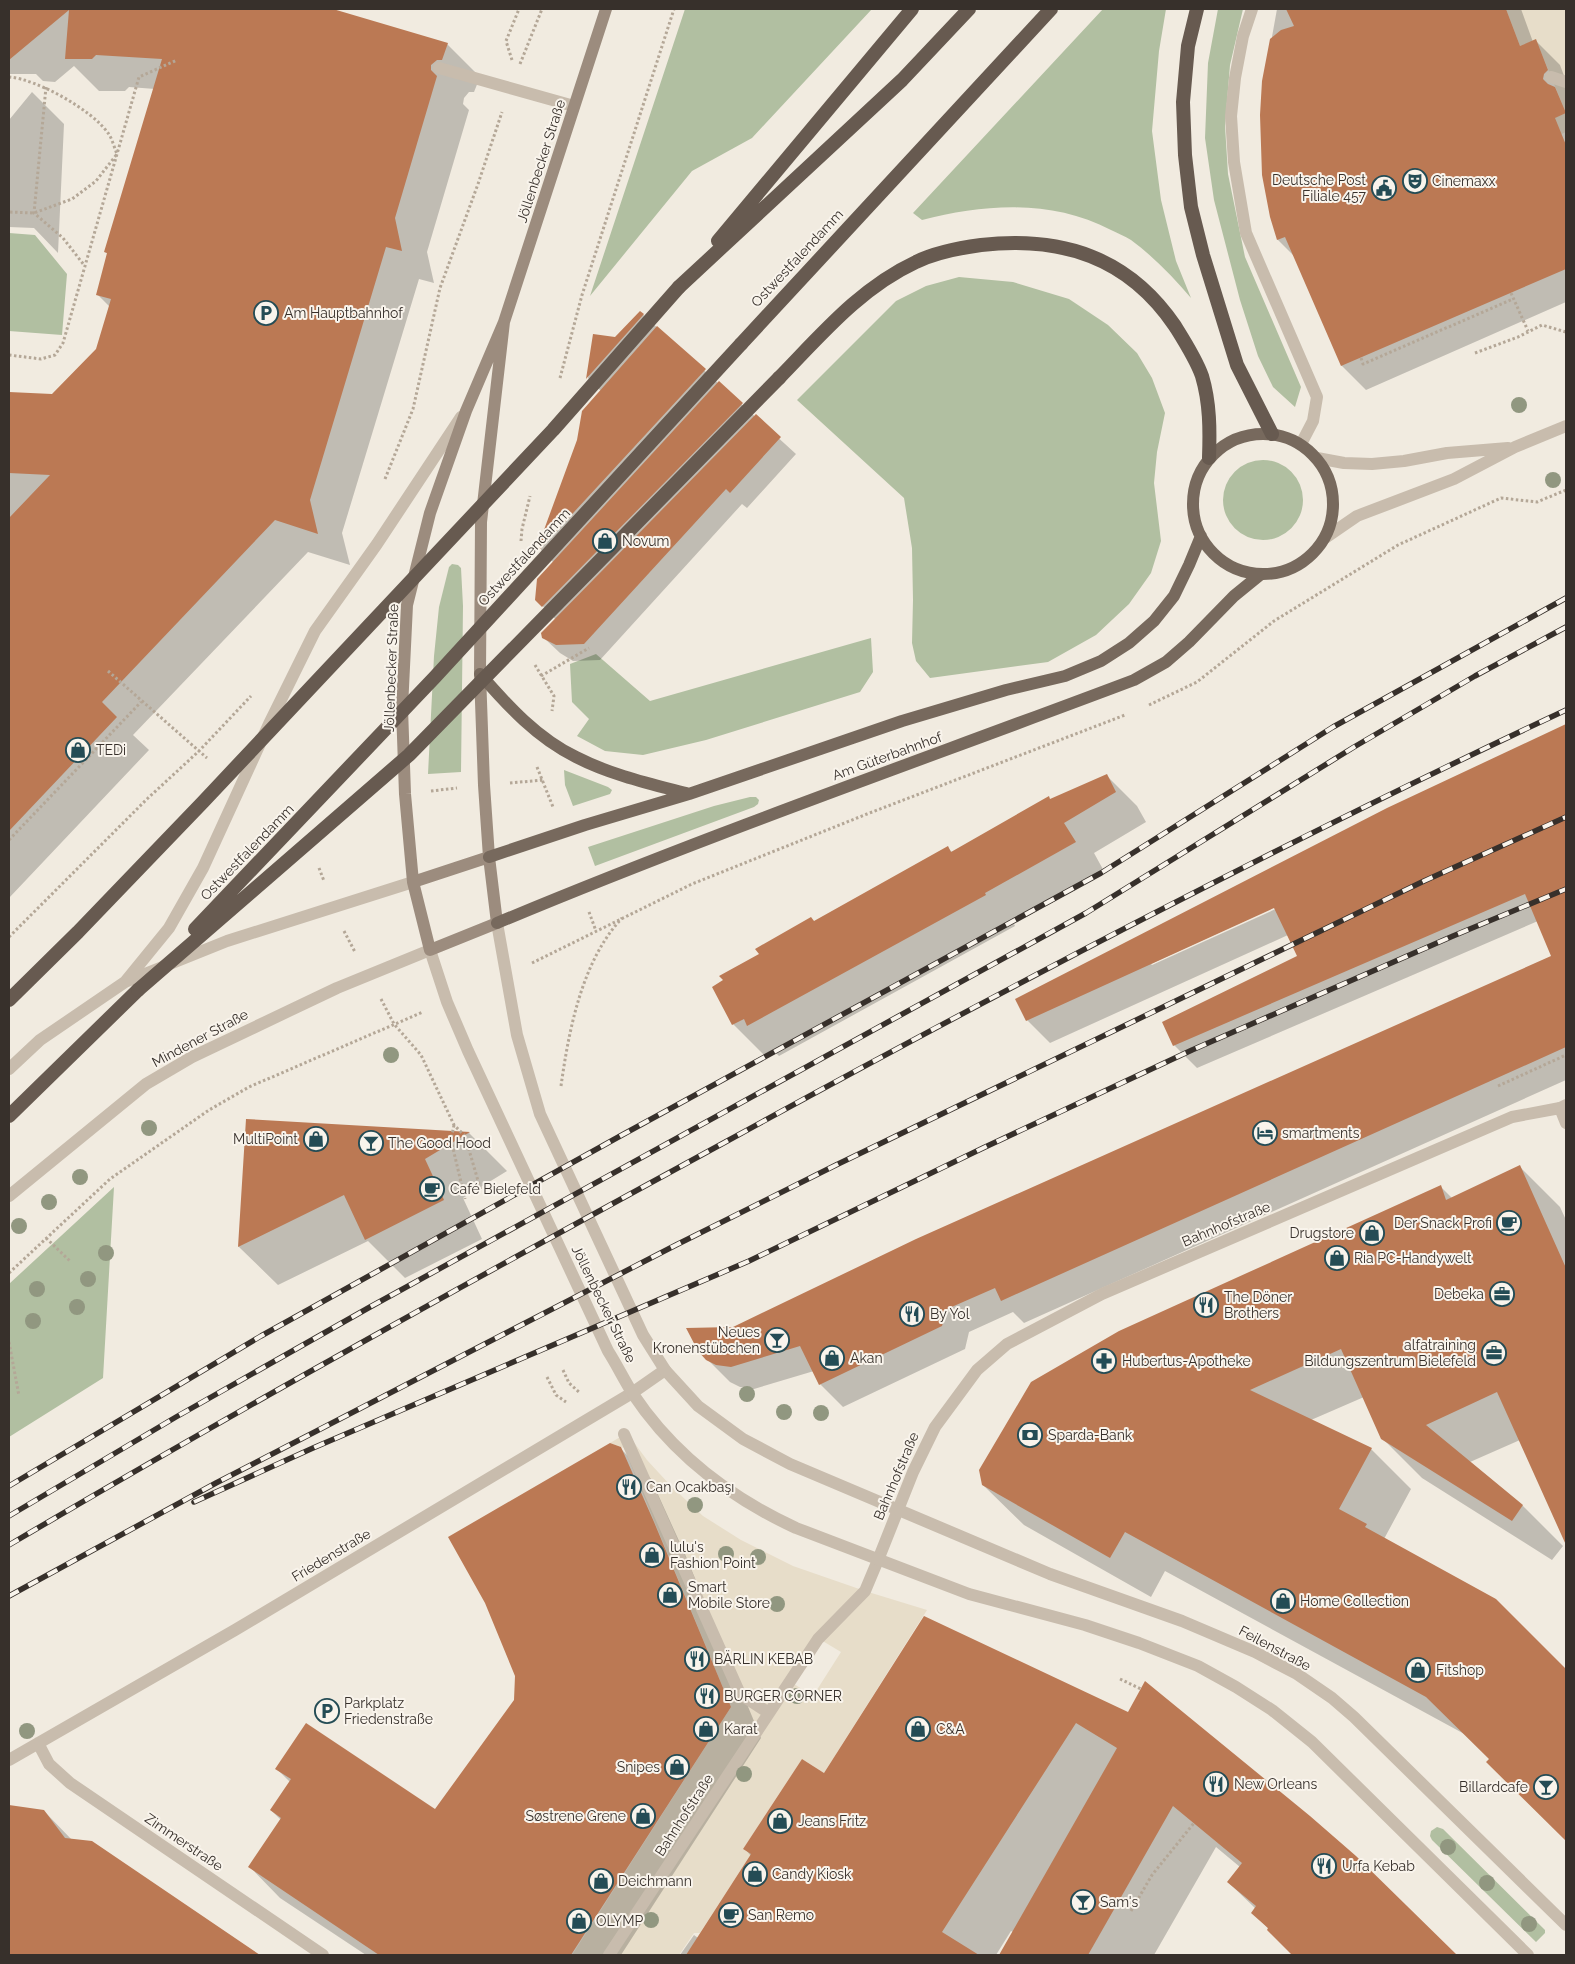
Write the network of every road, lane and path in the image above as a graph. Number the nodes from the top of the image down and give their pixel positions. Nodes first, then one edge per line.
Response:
1 (519, 9) edge
2 (542, 9) edge
3 (606, 9) edge
4 (674, 9) edge
5 (912, 9) edge
6 (969, 9) edge
7 (1051, 9) edge
8 (1197, 9) edge
9 (1252, 9) edge
10 (177, 60) dead end
11 (439, 68) dead end
12 (516, 73) junction
13 (9, 77) edge
14 (1551, 77) dead end
15 (1566, 82) edge
16 (46, 87) junction
17 (510, 89) junction
18 (574, 106) junction
19 (117, 154) junction
20 (9, 212) edge
21 (34, 213) junction
22 (84, 266) junction
23 (679, 287) junction
24 (1511, 293) dead end
25 (1513, 299) junction
26 (504, 322) junction
27 (1528, 330) junction
28 (1566, 332) edge
29 (1475, 353) dead end
30 (9, 355) edge
31 (1361, 358) dead end
32 (560, 379) dead end
33 (466, 411) junction
34 (1566, 426) edge
35 (1272, 434) junction
36 (1301, 444) junction
37 (1515, 447) junction
38 (1210, 458) junction
39 (1317, 458) junction
40 (384, 482) dead end
41 (1566, 490) edge
42 (532, 491) dead end
43 (1201, 536) junction
44 (1325, 538) junction
45 (521, 548) dead end
46 (1364, 564) dead end
47 (1261, 574) junction
48 (589, 648) dead end
49 (532, 661) dead end
50 (108, 671) dead end
51 (480, 674) junction
52 (541, 676) junction
53 (251, 695) dead end
54 (142, 702) junction
55 (552, 713) dead end
56 (198, 751) junction
57 (213, 763) dead end
58 (484, 785) junction
59 (406, 794) junction
60 (689, 794) junction
61 (555, 812) dead end
62 (9, 840) edge
63 (489, 856) junction
64 (413, 882) junction
65 (625, 916) dead end
66 (497, 922) junction
67 (9, 937) edge
68 (430, 950) junction
69 (125, 982) junction
70 (138, 990) junction
71 (9, 1000) edge
72 (1566, 1055) edge
73 (9, 1069) edge
74 (1498, 1086) dead end
75 (561, 1087) dead end
76 (1563, 1107) edge
77 (9, 1116) edge
78 (1566, 1123) edge
79 (454, 1125) junction
80 (481, 1191) dead end
81 (9, 1196) edge
82 (464, 1198) dead end
83 (46, 1238) junction
84 (70, 1262) dead end
85 (9, 1272) edge
86 (9, 1342) edge
87 (665, 1370) junction
88 (632, 1393) junction
89 (19, 1396) dead end
90 (624, 1434) dead end
91 (898, 1510) junction
92 (878, 1560) junction
93 (1120, 1679) dead end
94 (1140, 1689) dead end
95 (769, 1713) junction
96 (38, 1744) junction
97 (9, 1760) edge
98 (1194, 1823) dead end
99 (1131, 1911) dead end
100 (1566, 1925) edge
101 (323, 1955) edge
102 (609, 1955) edge
103 (1528, 1955) edge

1 - 12 path
2 - 12 path
3 - 18 main road, Jöllenbecker Straße
4 - 32 path
5 - 23 highway
6 - 23 highway
7 - 70 highway, Ostwestfalendamm, bridge
8 - 35 highway
9 - 36 street
10 - 19 path
11 - 17 street
12 - 17 path
13 - 16 path
14 - 15 street
16 - 19 path
16 - 21 path
17 - 18 street
17 - 40 path
18 - 26 main road, Jöllenbecker Straße
19 - 21 path
19 - 22 path
20 - 21 path
21 - 22 path
22 - 30 path
23 - 71 highway, bridge
24 - 25 path
25 - 27 path
25 - 31 path
26 - 33 main road, Jöllenbecker Straße
26 - 51 main road, Jöllenbecker Straße
27 - 28 path
27 - 29 path
33 - 59 main road, Jöllenbecker Straße
33 - 69 street
34 - 37 street
35 - 36 main road
35 - 38 main road
36 - 39 main road
37 - 39 street
37 - 44 street
38 - 43 main road
38 - 70 highway, bridge
39 - 44 main road
41 - 46 path
42 - 45 path
43 - 47 main road
43 - 60 main road, Am Güterbahnhof
44 - 47 main road
47 - 66 main road, Am Güterbahnhof
48 - 52 path
49 - 52 path
50 - 54 path
51 - 58 main road, Jöllenbecker Straße
51 - 60 main road
52 - 55 path
53 - 56 path
54 - 56 path
54 - 62 path
56 - 57 path
56 - 67 path
58 - 59 path
58 - 61 path
58 - 63 main road, Jöllenbecker Straße
59 - 64 main road, Jöllenbecker Straße
60 - 63 main road, Am Güterbahnhof
63 - 64 main road
63 - 66 main road, Jöllenbecker Straße
64 - 68 main road, Jöllenbecker Straße
64 - 69 street
65 - 75 path
66 - 68 main road
66 - 87 street, Jöllenbecker Straße
68 - 81 street, Mindener Straße
68 - 88 street, Jöllenbecker Straße
69 - 73 street
70 - 77 highway, Ostwestfalendamm
72 - 74 path
76 - 78 street
76 - 91 street, Bahnhofstraße
79 - 80 path
79 - 82 path
79 - 83 path
83 - 84 path
83 - 85 path
86 - 89 path
87 - 88 street, Friedenstraße
87 - 91 street, Jöllenbecker Straße
88 - 92 street, Jöllenbecker Straße
88 - 96 street, Friedenstraße
90 - 95 street
91 - 92 street, Bahnhofstraße
91 - 100 street, Feilenstraße
92 - 95 street, Bahnhofstraße
92 - 103 street
93 - 94 path
95 - 102 street, Bahnhofstraße
96 - 97 street, Friedenstraße
96 - 101 street, Zimmerstraße
98 - 99 path

